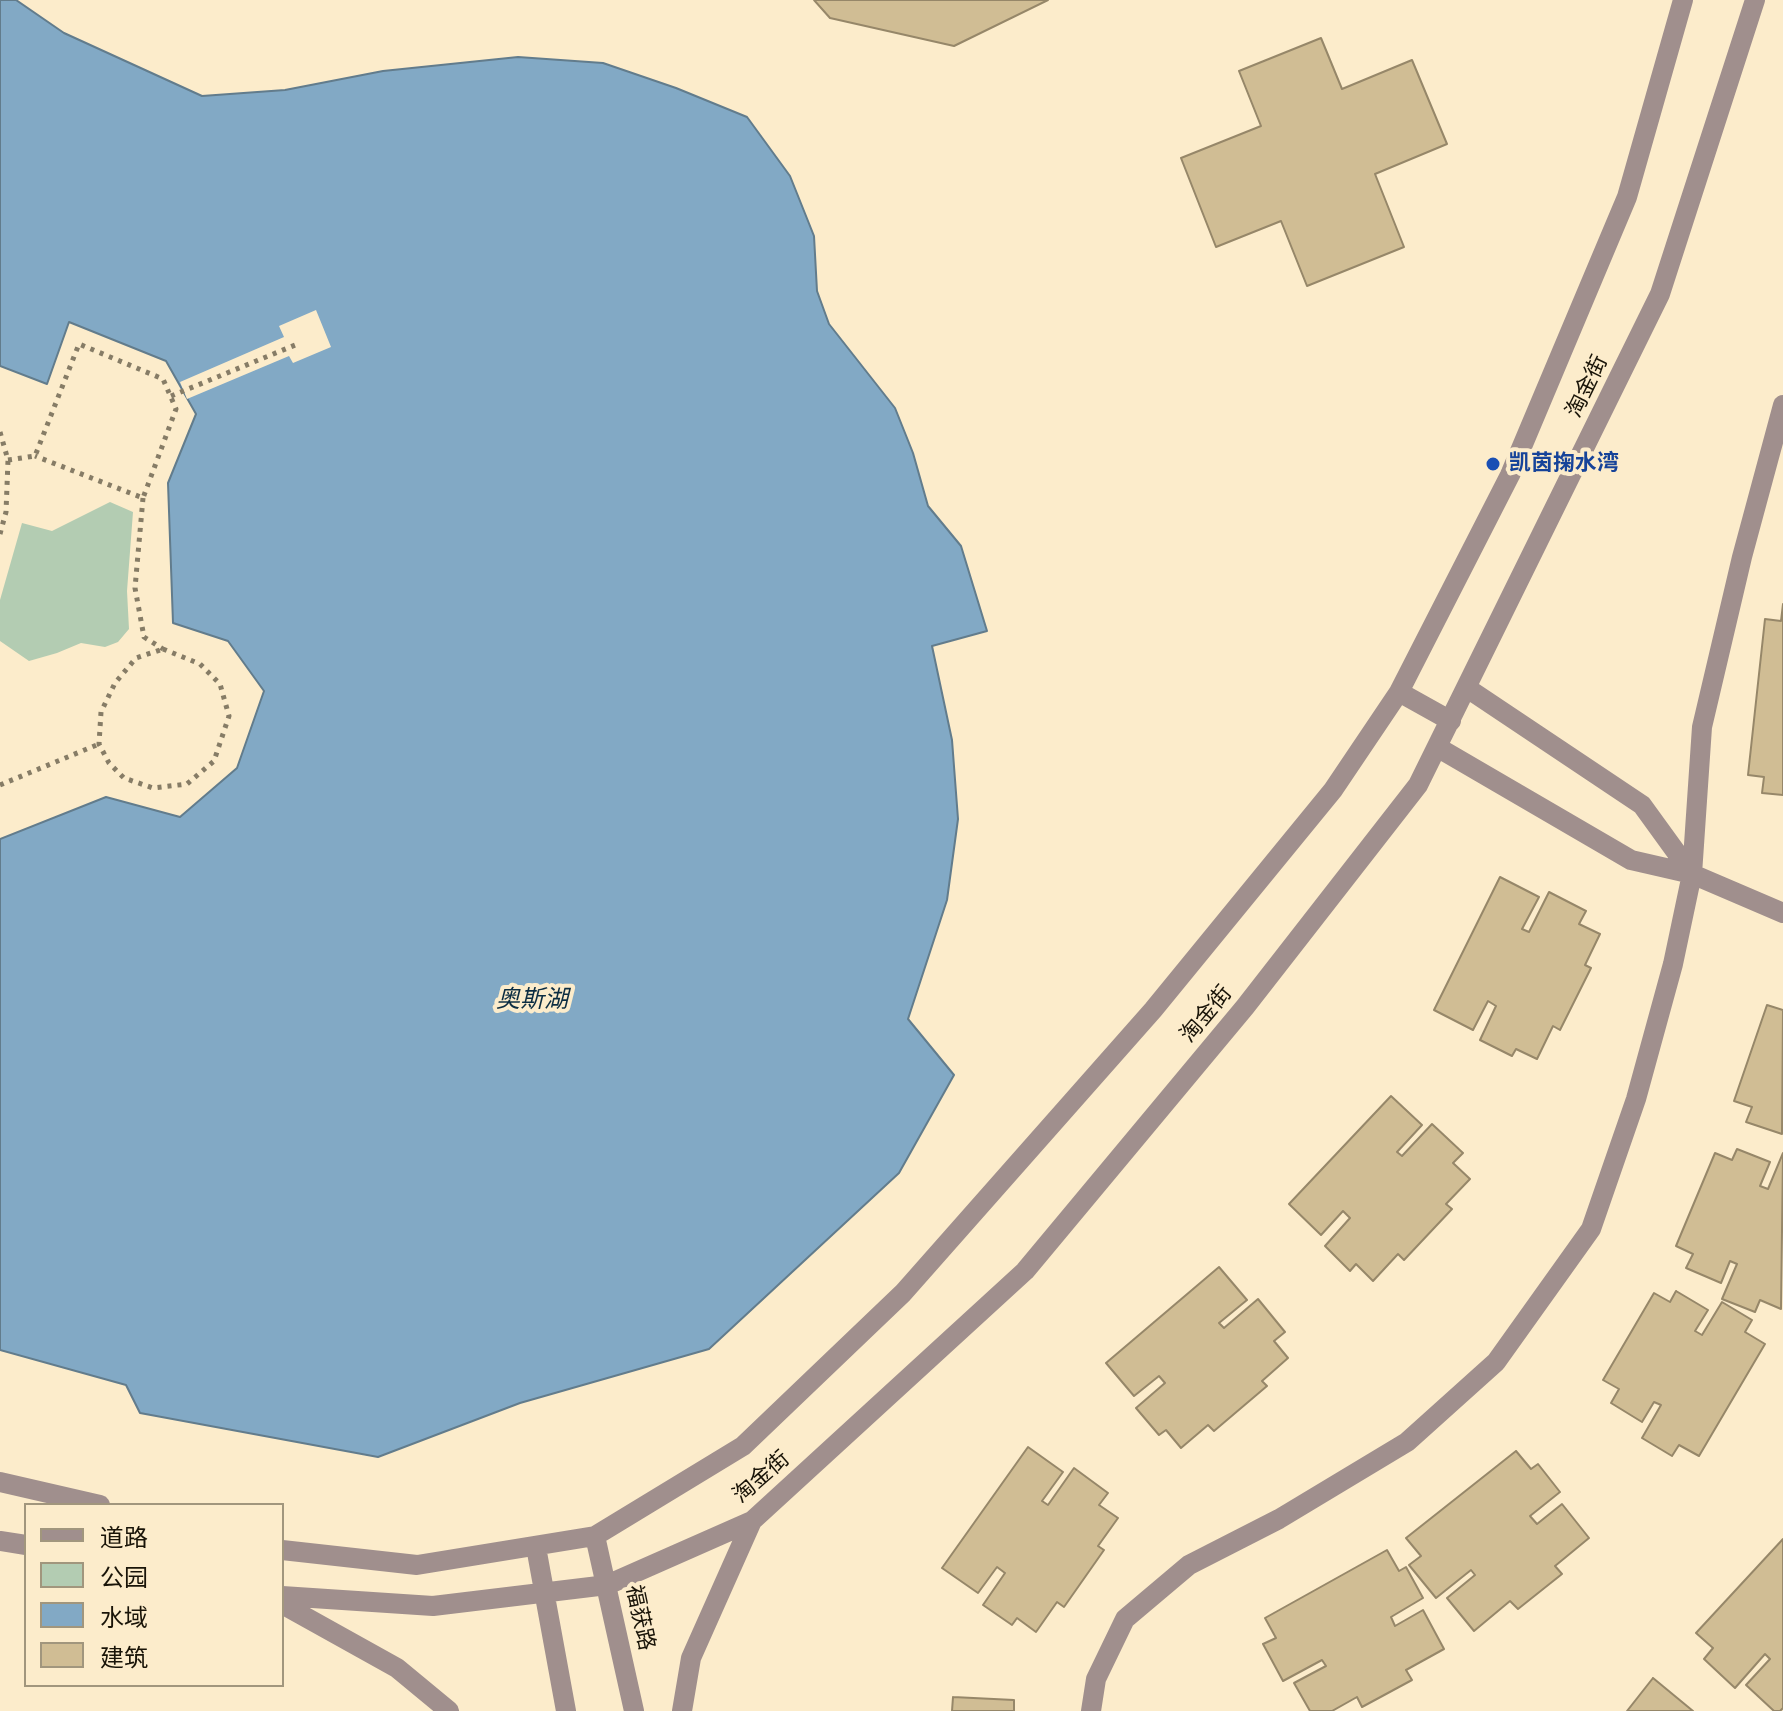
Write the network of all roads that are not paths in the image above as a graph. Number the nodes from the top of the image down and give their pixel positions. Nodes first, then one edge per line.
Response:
1 (1683, 0) edge
2 (1755, 0) edge
3 (1783, 405) edge
4 (1467, 688) junction
5 (1399, 692) junction
6 (1451, 721) junction
7 (1437, 747) junction
8 (1692, 874) junction
9 (1783, 913) edge
10 (0, 1482) edge
11 (91, 1503) edge
12 (752, 1521) junction
13 (595, 1536) junction
14 (0, 1541) edge
15 (24, 1545) edge
16 (536, 1547) junction
17 (284, 1550) edge
18 (607, 1585) junction
19 (544, 1594) junction
20 (284, 1596) edge
21 (284, 1605) edge
22 (449, 1711) edge
23 (566, 1711) edge
24 (634, 1711) edge
25 (682, 1711) edge
26 (1091, 1711) edge

1 - 5 street, 淘金街
2 - 4 street, 淘金街
3 - 8 street
4 - 6 street, 淘金街
4 - 8 street
5 - 6 street
5 - 13 street, 淘金街
6 - 7 street, 淘金街
7 - 8 street
7 - 12 street, 淘金街
8 - 9 street
8 - 26 street
10 - 11 street
12 - 18 street, 淘金街
12 - 25 street
13 - 16 street
13 - 18 street, 福获路
14 - 15 street
16 - 17 street
16 - 19 street
18 - 19 street, 淘金街
18 - 24 street, 福获路
19 - 20 street, 淘金街
19 - 23 street
21 - 22 street

